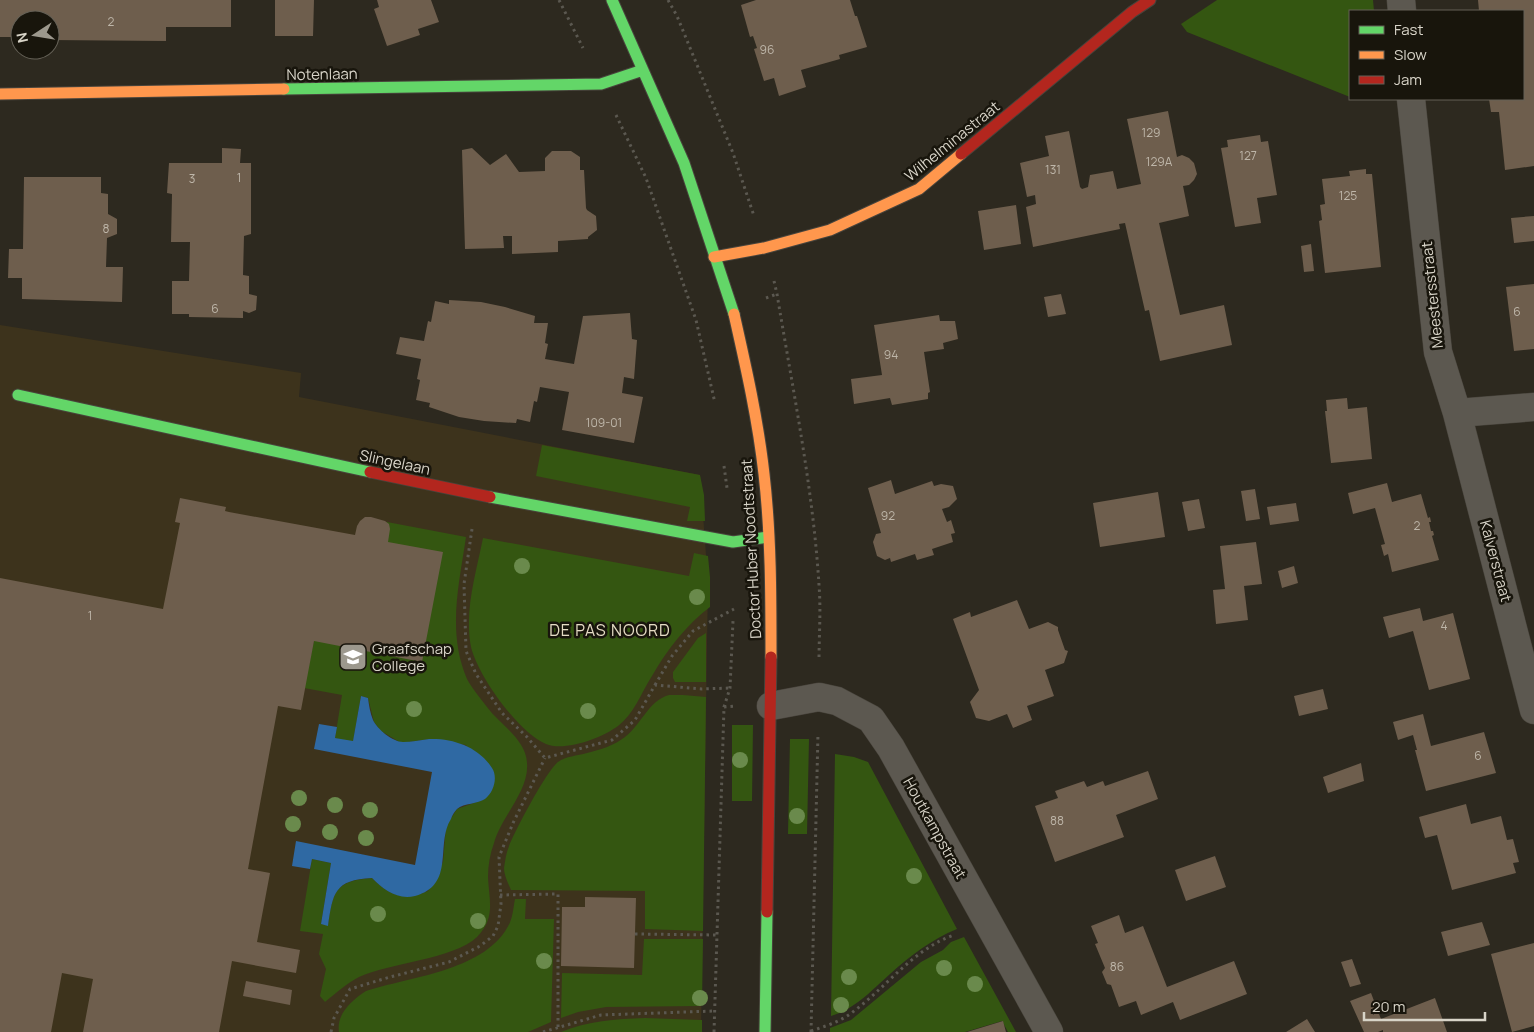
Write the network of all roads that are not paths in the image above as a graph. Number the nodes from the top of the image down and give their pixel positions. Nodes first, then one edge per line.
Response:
1 (612, 0) edge
2 (1150, 0) edge
3 (643, 70) junction
4 (0, 94) edge
5 (1411, 100) edge
6 (714, 258) junction
7 (18, 395) dead end
8 (1534, 407) edge
9 (1457, 413) junction
10 (768, 538) junction
11 (771, 706) junction
12 (1534, 710) edge
13 (765, 1032) edge
14 (1049, 1032) edge

1 - 3 street, Doctor Huber Noodtstraat
2 - 6 street, Wilhelminastraat
3 - 4 street, Notenlaan
3 - 6 street, Doctor Huber Noodtstraat
5 - 9 street, Meestersstraat
6 - 10 street, Doctor Huber Noodtstraat
7 - 10 street, Slingelaan
8 - 9 street
9 - 12 street, Kalverstraat
10 - 11 street, Doctor Huber Noodtstraat
11 - 13 street, Doctor Huber Noodtstraat
11 - 14 street, Houtkampstraat

